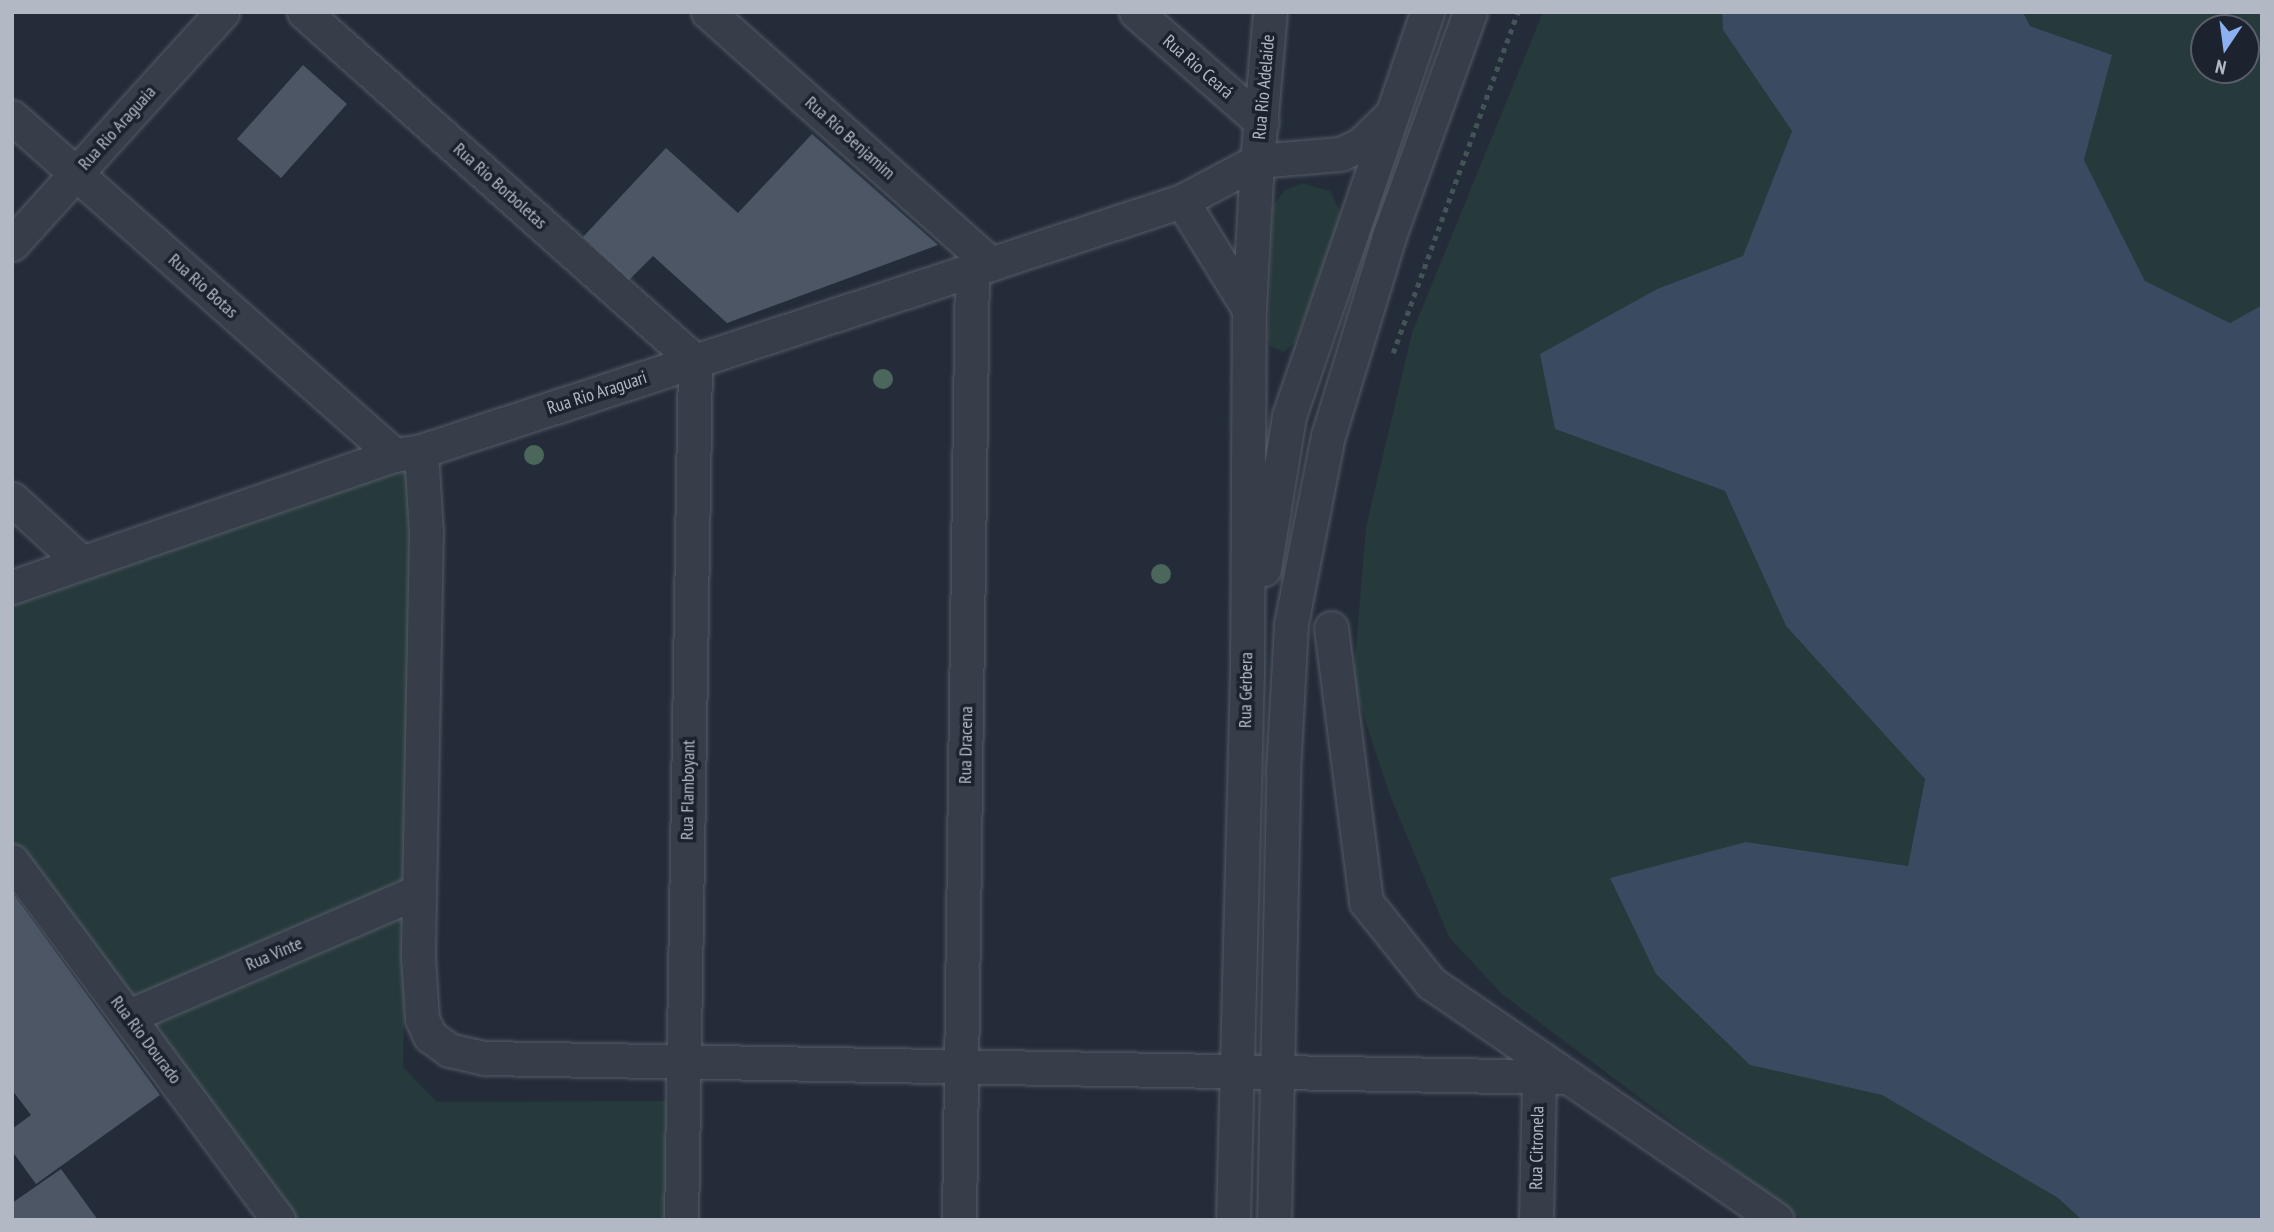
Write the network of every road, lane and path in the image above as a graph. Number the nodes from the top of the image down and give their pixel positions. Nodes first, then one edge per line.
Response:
1 (222, 12) edge
2 (304, 12) edge
3 (708, 12) edge
4 (1136, 12) edge
5 (1270, 12) edge
6 (1427, 12) edge
7 (1470, 12) edge
8 (1518, 12) edge
9 (1390, 116) junction
10 (12, 117) edge
11 (1261, 122) junction
12 (1257, 161) junction
13 (76, 173) junction
14 (1182, 201) junction
15 (12, 244) edge
16 (982, 267) junction
17 (1249, 309) junction
18 (1391, 359) dead end
19 (695, 360) junction
20 (407, 453) junction
21 (12, 499) edge
22 (80, 561) junction
23 (12, 587) edge
24 (1331, 628) dead end
25 (1247, 672) junction
26 (12, 861) edge
27 (419, 891) junction
28 (129, 1016) junction
29 (683, 1063) junction
30 (962, 1069) junction
31 (1237, 1071) junction
32 (1276, 1072) junction
33 (1553, 1077) junction
34 (278, 1220) edge
35 (681, 1220) edge
36 (959, 1220) edge
37 (1233, 1220) edge
38 (1274, 1220) edge
39 (1536, 1220) edge
40 (1777, 1220) edge

1 - 13 street, Rua Rio Araguaia
2 - 19 street, Rua Rio Borboletas
3 - 16 street, Rua Rio Benjamim
4 - 11 street, Rua Rio Ceará
5 - 11 street, Rua Rio Adelaide
6 - 9 street
7 - 32 street
8 - 18 path
9 - 12 street
9 - 25 street
10 - 13 street, Rua Rio Botas
11 - 12 street, Rua Rio Adelaide
12 - 14 street, Rua Rio Adelaide
12 - 17 street, Rua Gérbera
13 - 15 street, Rua Rio Araguaia
13 - 20 street, Rua Rio Botas
14 - 16 street, Rua Rio Araguari
14 - 17 street
16 - 19 street, Rua Rio Araguari
16 - 30 street, Rua Dracena
17 - 25 street, Rua Gérbera
19 - 20 street, Rua Rio Araguari
19 - 29 street, Rua Flamboyant
20 - 22 street, Rua Rio Araguari
20 - 27 street
21 - 22 street
22 - 23 street, Rua Rio Araguari
24 - 33 street
25 - 31 street, Rua Gérbera
26 - 28 street, Rua Rio Dourado
27 - 28 street, Rua Vinte
27 - 29 street
28 - 34 street, Rua Rio Dourado
29 - 30 street
29 - 35 street, Rua Flamboyant
30 - 31 street
30 - 36 street, Rua Dracena
31 - 32 street
31 - 37 street, Rua Gérbera
32 - 33 street
32 - 38 street
33 - 39 street, Rua Citronela
33 - 40 street

